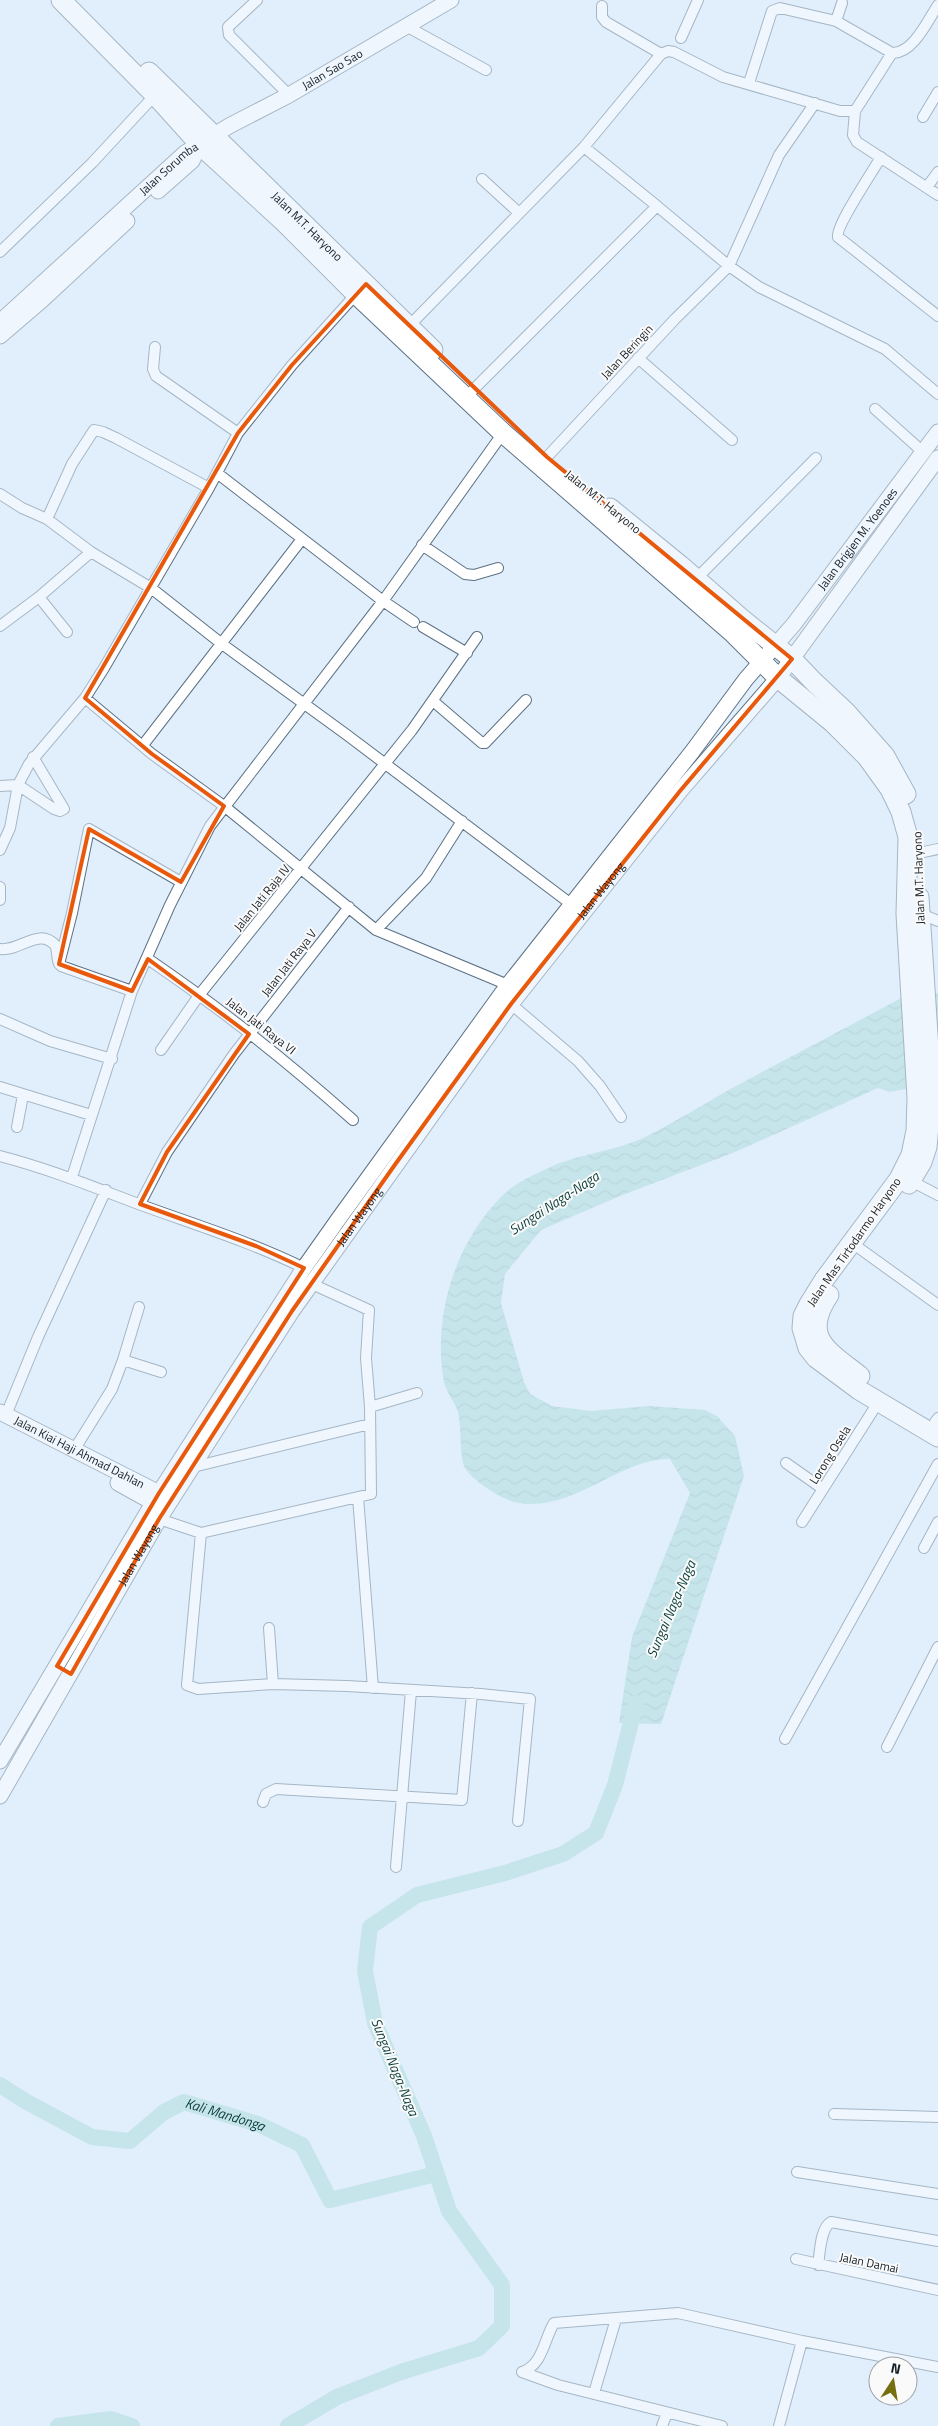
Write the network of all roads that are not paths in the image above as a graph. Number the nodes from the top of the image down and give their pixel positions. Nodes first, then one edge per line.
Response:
1 (61, 0) edge
2 (77, 0) edge
3 (258, 0) edge
4 (451, 0) edge
5 (698, 0) edge
6 (842, 3) dead end
7 (434, 4) edge
8 (938, 5) edge
9 (602, 6) dead end
10 (836, 21) junction
11 (406, 26) junction
12 (681, 38) dead end
13 (892, 53) junction
14 (661, 54) junction
15 (486, 70) dead end
16 (748, 83) junction
17 (938, 92) edge
18 (155, 95) junction
19 (290, 95) junction
20 (815, 103) junction
21 (855, 111) junction
22 (922, 117) dead end
23 (206, 140) junction
24 (584, 146) junction
25 (881, 157) junction
26 (938, 172) edge
27 (482, 179) dead end
28 (926, 187) junction
29 (938, 196) edge
30 (656, 206) junction
31 (519, 213) junction
32 (0, 252) edge
33 (729, 266) junction
34 (361, 289) junction
35 (938, 316) edge
36 (0, 322) edge
37 (409, 326) junction
38 (0, 336) edge
39 (154, 347) dead end
40 (638, 358) junction
41 (473, 390) junction
42 (938, 394) edge
43 (875, 409) dead end
44 (938, 432) edge
45 (238, 433) junction
46 (502, 433) junction
47 (732, 440) dead end
48 (923, 452) junction
49 (547, 457) junction
50 (816, 458) dead end
51 (938, 458) edge
52 (217, 473) junction
53 (209, 488) junction
54 (0, 494) edge
55 (47, 519) junction
56 (302, 539) junction
57 (422, 545) junction
58 (91, 552) junction
59 (498, 568) dead end
60 (696, 579) junction
61 (151, 588) junction
62 (39, 596) junction
63 (382, 601) junction
64 (0, 626) edge
65 (67, 632) dead end
66 (477, 637) dead end
67 (222, 644) junction
68 (776, 644) junction
69 (467, 653) junction
70 (792, 658) junction
71 (760, 662) junction
72 (778, 678) junction
73 (85, 698) junction
74 (526, 700) dead end
75 (433, 701) junction
76 (304, 703) junction
77 (143, 745) junction
78 (33, 757) junction
79 (384, 763) junction
80 (18, 785) junction
81 (0, 786) edge
82 (224, 806) junction
83 (462, 821) junction
84 (0, 850) edge
85 (938, 850) edge
86 (920, 853) junction
87 (301, 870) junction
88 (181, 882) junction
89 (0, 887) edge
90 (0, 900) edge
91 (572, 904) junction
92 (349, 907) junction
93 (919, 912) junction
94 (938, 921) edge
95 (376, 930) junction
96 (0, 949) edge
97 (148, 958) junction
98 (59, 964) junction
99 (508, 985) junction
100 (918, 990) junction
101 (132, 991) junction
102 (200, 994) junction
103 (511, 1004) junction
104 (0, 1019) edge
105 (249, 1034) junction
106 (160, 1050) dead end
107 (112, 1059) junction
108 (0, 1087) edge
109 (23, 1095) junction
110 (925, 1096) junction
111 (91, 1115) junction
112 (621, 1117) dead end
113 (353, 1120) dead end
114 (17, 1127) dead end
115 (0, 1156) edge
116 (72, 1177) junction
117 (911, 1181) junction
118 (106, 1190) junction
119 (938, 1195) edge
120 (140, 1204) junction
121 (857, 1247) junction
122 (304, 1268) junction
123 (312, 1284) junction
124 (938, 1304) edge
125 (138, 1307) dead end
126 (123, 1360) junction
127 (161, 1372) dead end
128 (417, 1393) dead end
129 (879, 1401) junction
130 (370, 1408) junction
131 (2, 1417) edge
132 (370, 1424) junction
133 (937, 1425) edge
134 (74, 1450) junction
135 (786, 1463) dead end
136 (938, 1464) edge
137 (193, 1467) junction
138 (823, 1489) junction
139 (153, 1496) junction
140 (358, 1497) junction
141 (159, 1519) junction
142 (802, 1522) dead end
143 (938, 1522) edge
144 (201, 1533) junction
145 (924, 1548) dead end
146 (269, 1628) dead end
147 (938, 1647) edge
148 (57, 1666) junction
149 (71, 1674) junction
150 (273, 1684) junction
151 (373, 1688) junction
152 (412, 1691) junction
153 (472, 1693) junction
154 (785, 1739) dead end
155 (887, 1747) dead end
156 (0, 1761) edge
157 (0, 1796) edge
158 (400, 1797) junction
159 (264, 1802) dead end
160 (518, 1821) dead end
161 (396, 1867) dead end
162 (834, 2114) dead end
163 (938, 2117) edge
164 (797, 2172) dead end
165 (938, 2194) edge
166 (938, 2241) edge
167 (796, 2259) dead end
168 (818, 2265) junction
169 (938, 2290) edge
170 (616, 2319) junction
171 (802, 2341) junction
172 (938, 2367) edge
173 (594, 2393) junction
174 (667, 2413) junction
175 (662, 2426) edge
176 (722, 2426) edge
177 (779, 2426) edge

1 - 18 highway, Jalan M.T. Haryono
2 - 23 highway, Jalan M.T. Haryono
3 - 19 street
4 - 7 main road, Jalan Sao Sao
5 - 12 street
6 - 10 street
7 - 11 main road, Jalan Sao Sao
8 - 13 street
9 - 14 street
10 - 13 street
10 - 16 street
11 - 15 street
11 - 19 main road, Jalan Sao Sao
13 - 21 street
14 - 16 street
14 - 24 street
16 - 20 street
17 - 22 street
18 - 23 highway, Jalan M.T. Haryono
18 - 32 street
19 - 23 main road, Jalan Sao Sao
20 - 21 street
20 - 33 street
21 - 25 street
23 - 34 highway, Jalan M.T. Haryono
23 - 36 main road, Jalan Sorumba
23 - 38 main road, Jalan Sorumba
24 - 30 street
24 - 31 street
25 - 28 street
25 - 35 street
26 - 28 street
27 - 31 street
28 - 29 street
30 - 33 street
30 - 41 street
31 - 37 street
33 - 40 street, Jalan Beringin
33 - 42 street
34 - 37 highway, Jalan M.T. Haryono
34 - 45 street
34 - 46 highway, Jalan M.T. Haryono
37 - 41 highway, Jalan M.T. Haryono
39 - 45 street
40 - 47 street
40 - 49 street, Jalan Beringin
41 - 49 highway, Jalan M.T. Haryono
43 - 48 street
44 - 48 main road, Jalan Brigjen M. Yoenoes
45 - 52 street
46 - 57 street
46 - 71 highway, Jalan M.T. Haryono
48 - 68 main road, Jalan Brigjen M. Yoenoes
49 - 60 highway, Jalan M.T. Haryono
50 - 60 street
51 - 70 main road, Jalan Brigjen M. Yoenoes
52 - 53 street
52 - 56 street
53 - 55 street
53 - 61 street
54 - 55 street
55 - 58 street
56 - 63 street
56 - 67 street
57 - 59 street
57 - 63 street
58 - 61 street
58 - 62 street
60 - 68 highway, Jalan M.T. Haryono
61 - 67 street
61 - 73 street
62 - 64 street
62 - 65 street
63 - 69 street
63 - 76 street
66 - 69 street, Jalan Jati Raja IV
67 - 76 street
67 - 77 street
68 - 70 highway, Jalan M.T. Haryono
68 - 71 main road, Jalan Brigjen M. Yoenoes
69 - 75 street, Jalan Jati Raja IV
70 - 72 main road, Jalan Brigjen M. Yoenoes
70 - 86 highway, Jalan M.T. Haryono
71 - 72 highway, Jalan M.T. Haryono
71 - 91 main road, Jalan Wayong
72 - 100 highway, Jalan M.T. Haryono
72 - 103 main road, Jalan Wayong
73 - 77 street
73 - 78 street
74 - 75 street
75 - 79 street, Jalan Jati Raja IV
76 - 79 street
76 - 82 street
77 - 82 street
78 - 80 street
78 - 80 street
79 - 83 street
79 - 87 street, Jalan Jati Raja IV
80 - 81 street
80 - 84 street
82 - 87 street
82 - 88 street
83 - 91 street
83 - 95 street
85 - 86 street
86 - 93 highway, Jalan M.T. Haryono
87 - 92 street
87 - 102 street, Jalan Jati Raja IV
88 - 97 street
88 - 98 street
89 - 90 street
91 - 99 main road, Jalan Wayong
92 - 95 street
92 - 105 street, Jalan Jati Raya V
93 - 94 street
93 - 100 highway, Jalan M.T. Haryono
95 - 99 street
96 - 98 street
97 - 101 street
97 - 102 street, Jalan Jati Raya VI
98 - 101 street
99 - 122 main road, Jalan Wayong
100 - 110 highway, Jalan M.T. Haryono
101 - 107 street
102 - 105 street, Jalan Jati Raya VI
102 - 106 street, Jalan Jati Raja IV
103 - 112 street
103 - 123 main road, Jalan Wayong
104 - 107 street
105 - 113 street, Jalan Jati Raya VI
105 - 120 street, Jalan Jati Raya V
107 - 111 street
108 - 109 street
109 - 111 street
109 - 114 street
110 - 117 highway, Jalan Mas Tirtodarmo Haryono
110 - 121 highway, Jalan Mas Tirtodarmo Haryono
111 - 116 street
115 - 116 street
116 - 118 street
117 - 119 street
117 - 121 highway, Jalan Mas Tirtodarmo Haryono
118 - 120 street
118 - 131 street
120 - 122 street
121 - 124 street
121 - 129 highway, Jalan Mas Tirtodarmo Haryono
121 - 133 highway, Jalan Mas Tirtodarmo Haryono
122 - 139 main road, Jalan Wayong
123 - 130 street
123 - 137 main road, Jalan Wayong
125 - 126 street
126 - 127 street
126 - 134 street
128 - 130 street
129 - 133 highway, Jalan Mas Tirtodarmo Haryono
129 - 138 street, Lorong Osela
130 - 132 street
131 - 134 main road, Jalan Kiai Haji Ahmad Dahlan
131 - 139 main road, Jalan Kiai Haji Ahmad Dahlan
132 - 137 street
132 - 140 street
134 - 139 main road, Jalan Kiai Haji Ahmad Dahlan
135 - 138 street
136 - 154 street
137 - 141 main road, Jalan Wayong
138 - 142 street, Lorong Osela
139 - 148 main road, Jalan Wayong
140 - 144 street
140 - 151 street
141 - 144 street
141 - 149 main road, Jalan Wayong
143 - 145 street
144 - 150 street
146 - 150 street
147 - 155 street
148 - 149 main road
148 - 156 main road, Jalan Wayong
149 - 157 main road, Jalan Wayong
150 - 151 street
151 - 152 street
152 - 153 street
152 - 158 street
153 - 158 street
153 - 160 street
158 - 159 street
158 - 161 street
162 - 163 street
164 - 165 street
166 - 168 street
167 - 168 street, Jalan Damai
168 - 169 street, Jalan Damai
170 - 171 street
170 - 173 street
170 - 173 street
171 - 172 street
171 - 177 street
173 - 174 street
174 - 175 street
174 - 176 street

